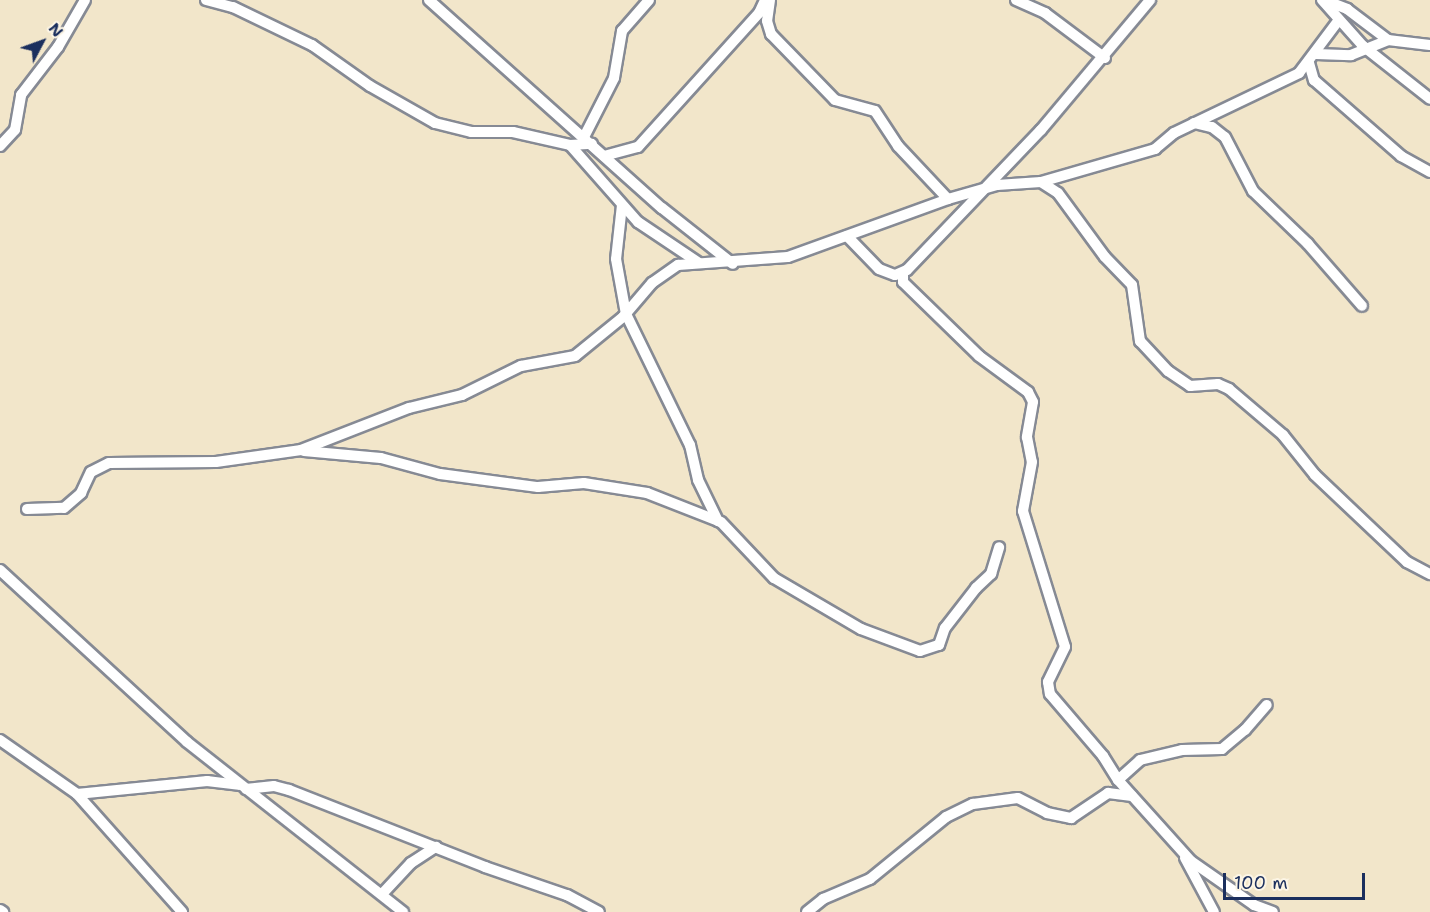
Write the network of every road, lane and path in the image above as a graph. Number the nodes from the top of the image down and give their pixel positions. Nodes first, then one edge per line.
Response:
1 (85, 0) edge
2 (206, 0) edge
3 (429, 0) edge
4 (649, 0) edge
5 (765, 0) edge
6 (770, 0) edge
7 (1150, 0) edge
8 (1323, 0) edge
9 (1024, 1) edge
10 (1338, 21) junction
11 (1388, 40) junction
12 (1430, 45) edge
13 (1369, 50) junction
14 (1105, 58) junction
15 (1312, 59) junction
16 (1430, 99) edge
17 (1194, 123) junction
18 (588, 141) junction
19 (570, 145) junction
20 (0, 146) edge
21 (604, 156) junction
22 (1430, 172) edge
23 (1041, 182) junction
24 (984, 190) junction
25 (948, 199) junction
26 (622, 205) junction
27 (847, 236) junction
28 (699, 263) junction
29 (732, 264) junction
30 (903, 273) junction
31 (1362, 306) dead end
32 (626, 314) junction
33 (301, 450) junction
34 (27, 509) dead end
35 (718, 521) junction
36 (999, 547) dead end
37 (0, 570) edge
38 (1430, 574) edge
39 (1267, 705) dead end
40 (0, 740) edge
41 (1118, 780) junction
42 (244, 787) junction
43 (77, 794) junction
44 (1135, 797) junction
45 (1178, 844) junction
46 (436, 847) junction
47 (383, 893) junction
48 (182, 912) edge
49 (403, 912) edge
50 (599, 912) edge
51 (807, 912) edge
52 (1214, 912) edge
53 (1273, 912) edge

1 - 20 street
2 - 19 street
3 - 18 street
4 - 18 street
5 - 21 street
6 - 25 street
7 - 14 street
8 - 10 street
8 - 11 street
9 - 14 street
10 - 13 street
10 - 15 street
11 - 12 street
11 - 13 street
13 - 15 street
13 - 16 street
14 - 24 street
15 - 17 street
15 - 22 street
17 - 23 street
17 - 31 street
18 - 19 street
18 - 21 street
19 - 26 street
21 - 29 street
23 - 24 street
23 - 38 street
24 - 25 street
24 - 30 street
25 - 27 street
26 - 28 street
26 - 32 street
27 - 29 street
27 - 30 street
28 - 29 street
28 - 32 street
30 - 41 street
32 - 33 street
32 - 35 street
33 - 34 street
33 - 35 street
35 - 36 street
37 - 42 street
39 - 41 street
40 - 43 street
41 - 44 street
42 - 43 street
42 - 46 street
42 - 47 street
43 - 48 street
44 - 45 street
44 - 51 street
45 - 52 street
45 - 53 street
46 - 47 street
46 - 50 street
47 - 49 street

